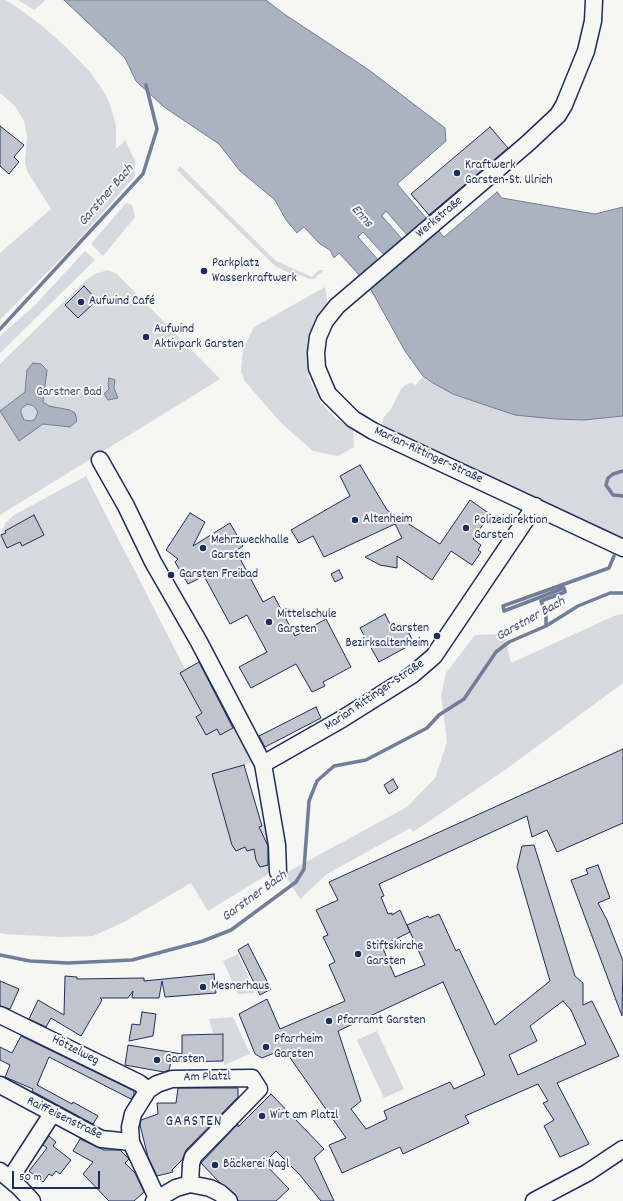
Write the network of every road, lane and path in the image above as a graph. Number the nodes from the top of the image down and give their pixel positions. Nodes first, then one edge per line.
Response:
1 (594, 0) edge
2 (337, 306) joint
3 (100, 460) dead end
4 (535, 506) junction
5 (623, 548) edge
6 (263, 764) junction
7 (278, 872) dead end
8 (0, 1016) edge
9 (0, 1085) edge
10 (148, 1090) junction
11 (52, 1114) junction
12 (132, 1142) junction
13 (623, 1149) edge
14 (5, 1175) edge
15 (190, 1184) junction
16 (155, 1200) edge
17 (32, 1201) edge
18 (229, 1201) edge
19 (534, 1201) edge

1 - 2 street, Werkstraße
2 - 4 street, Marian-Rittinger-Straße
3 - 6 street
4 - 5 street, Marian-Rittinger-Straße
4 - 6 street, Marian Rittinger-Straße
6 - 7 street
8 - 10 street, Hötzelweg
9 - 11 street, Raiffeisenstraße
10 - 12 street
10 - 15 street, Am Platzl
11 - 12 street, Raiffeisenstraße
11 - 14 street
12 - 16 street
13 - 19 street
14 - 17 street
15 - 16 street
15 - 18 street

